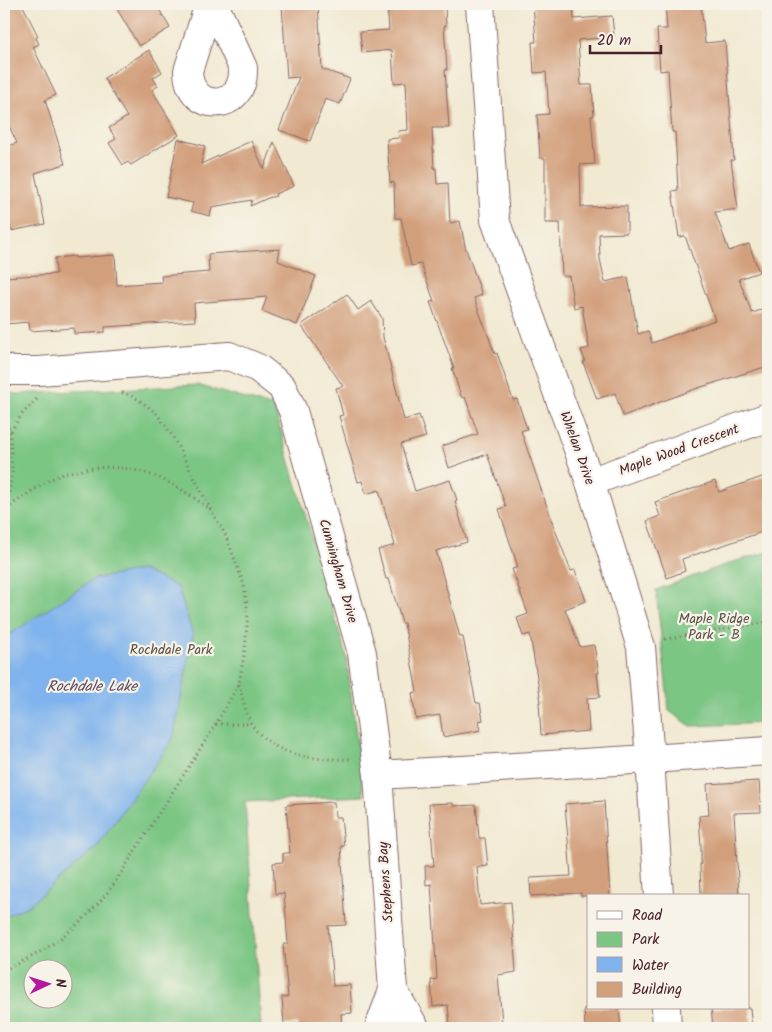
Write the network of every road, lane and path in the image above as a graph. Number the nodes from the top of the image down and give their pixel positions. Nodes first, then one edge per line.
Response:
1 (209, 4) edge
2 (214, 4) edge
3 (480, 4) edge
4 (117, 365) junction
5 (4, 368) edge
6 (39, 371) junction
7 (768, 417) edge
8 (4, 418) edge
9 (10, 432) junction
10 (590, 482) junction
11 (7, 508) junction
12 (212, 512) junction
13 (4, 513) edge
14 (768, 622) edge
15 (641, 647) junction
16 (239, 684) junction
17 (216, 724) junction
18 (251, 724) junction
19 (768, 751) edge
20 (650, 760) junction
21 (377, 766) junction
22 (659, 894) edge
23 (4, 970) edge
24 (393, 990) junction
25 (666, 1010) edge
26 (379, 1028) edge
27 (415, 1028) edge
28 (667, 1028) edge

1 - 2 street
3 - 10 street, Whelan Drive
4 - 6 street, Cunningham Drive
4 - 12 path
4 - 21 street, Cunningham Drive
5 - 6 street, Cunningham Drive
6 - 9 path
7 - 10 street, Maple Wood Crescent
8 - 9 path
9 - 11 path
10 - 15 street, Whelan Drive
11 - 12 path
11 - 13 path
12 - 16 path
14 - 15 path
15 - 20 street, Whelan Drive
16 - 17 path
16 - 18 path
17 - 18 path
17 - 23 path
18 - 21 path
19 - 20 street
20 - 21 street
20 - 22 street, Whelan Drive
21 - 24 street, Stephens Bay
24 - 26 street, Stephens Bay
24 - 27 street, Stephens Bay
25 - 28 street

